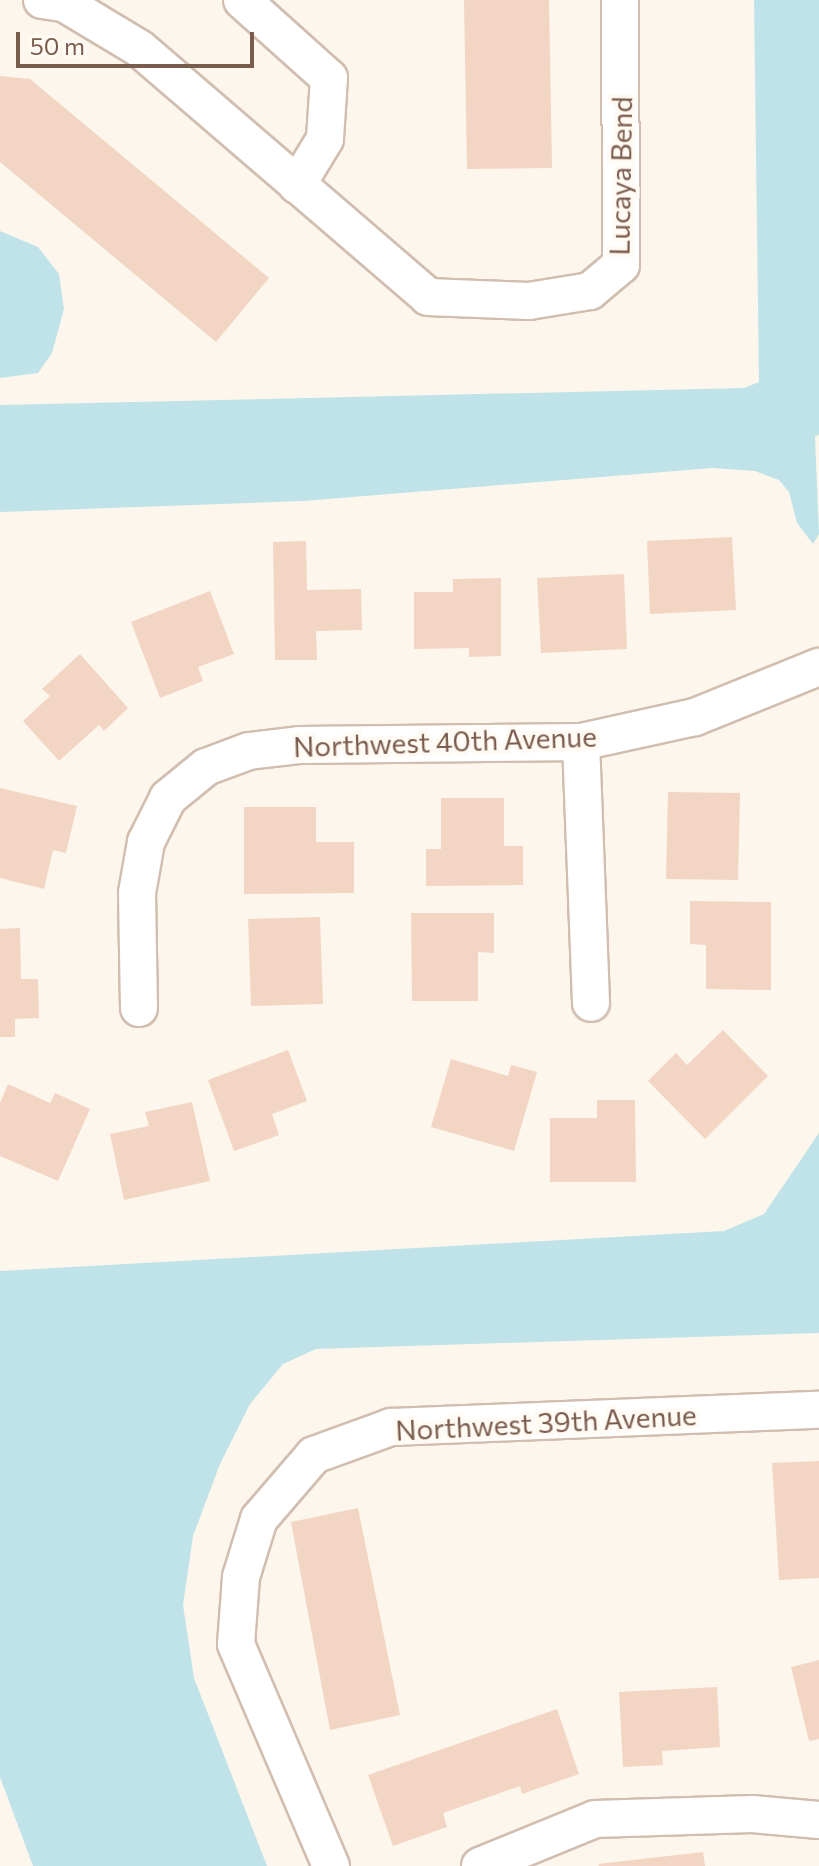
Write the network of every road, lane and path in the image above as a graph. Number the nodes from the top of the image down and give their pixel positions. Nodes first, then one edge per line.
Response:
1 (42, 0) edge
2 (242, 0) edge
3 (620, 0) edge
4 (297, 185) junction
5 (819, 667) edge
6 (581, 742) junction
7 (591, 1003) dead end
8 (139, 1008) dead end
9 (819, 1410) edge
10 (819, 1820) edge
11 (331, 1866) edge
12 (480, 1866) edge

1 - 4 street, Lucaya Bend
2 - 4 street
3 - 4 street, Lucaya Bend
5 - 6 street, Northwest 40th Avenue
6 - 7 street
6 - 8 street, Northwest 40th Avenue
9 - 11 street, Northwest 39th Avenue
10 - 12 street

